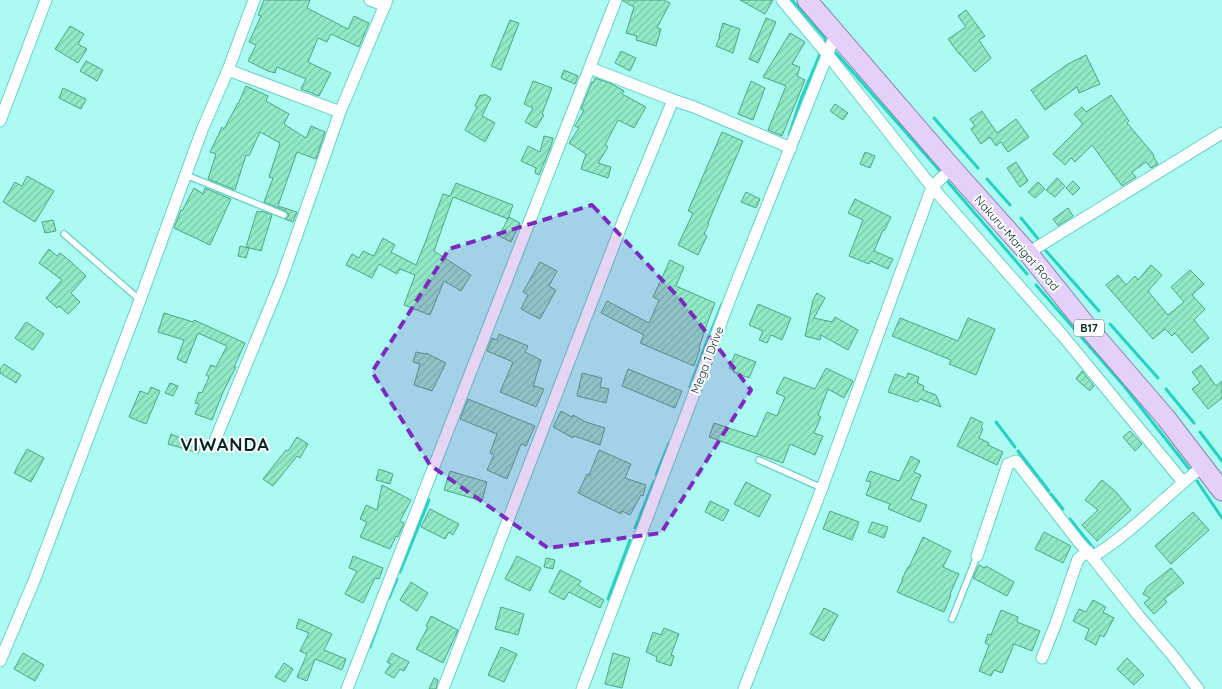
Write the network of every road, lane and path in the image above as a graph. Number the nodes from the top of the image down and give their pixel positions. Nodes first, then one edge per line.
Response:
1 (46, 0) edge
2 (254, 0) edge
3 (370, 0) edge
4 (616, 0) edge
5 (782, 0) edge
6 (807, 0) edge
7 (386, 3) edge
8 (836, 32) junction
9 (828, 55) junction
10 (590, 68) junction
11 (228, 70) junction
12 (673, 100) junction
13 (340, 112) junction
14 (0, 120) edge
15 (1222, 133) edge
16 (791, 148) junction
17 (952, 168) junction
18 (186, 175) junction
19 (932, 187) junction
20 (284, 215) dead end
21 (64, 234) dead end
22 (1028, 253) junction
23 (140, 300) junction
24 (214, 443) dead end
25 (759, 460) dead end
26 (1202, 467) junction
27 (1183, 482) junction
28 (1220, 486) edge
29 (822, 488) junction
30 (1090, 554) junction
31 (977, 556) joint
32 (952, 619) dead end
33 (1042, 658) dead end
34 (0, 661) edge
35 (347, 689) edge
36 (443, 689) edge
37 (582, 689) edge
38 (744, 689) edge
39 (1198, 689) edge

1 - 14 street
2 - 11 street
3 - 7 street
4 - 10 street
5 - 9 street
6 - 8 main road, Nakuru-Marigat Road / B17
7 - 13 street
8 - 9 street, Mega 1 Drive
8 - 17 main road, Nakuru-Marigat Road / B17
9 - 16 street, Mega 1 Drive
9 - 19 street
10 - 12 street
10 - 35 street
11 - 13 street
11 - 18 street
12 - 16 street
12 - 36 street
13 - 24 street
15 - 22 street
16 - 37 street, Mega 1 Drive
17 - 19 street
17 - 22 main road, Nakuru-Marigat Road / B17
18 - 20 lane
18 - 23 street
19 - 27 street
19 - 29 street
21 - 23 lane
22 - 26 main road, Nakuru-Marigat Road / B17
23 - 34 street
25 - 29 lane
26 - 27 street
26 - 28 main road, Nakuru-Marigat Road / B17
27 - 30 street
29 - 38 street
30 - 31 street
30 - 33 street
30 - 39 street
31 - 32 lane

